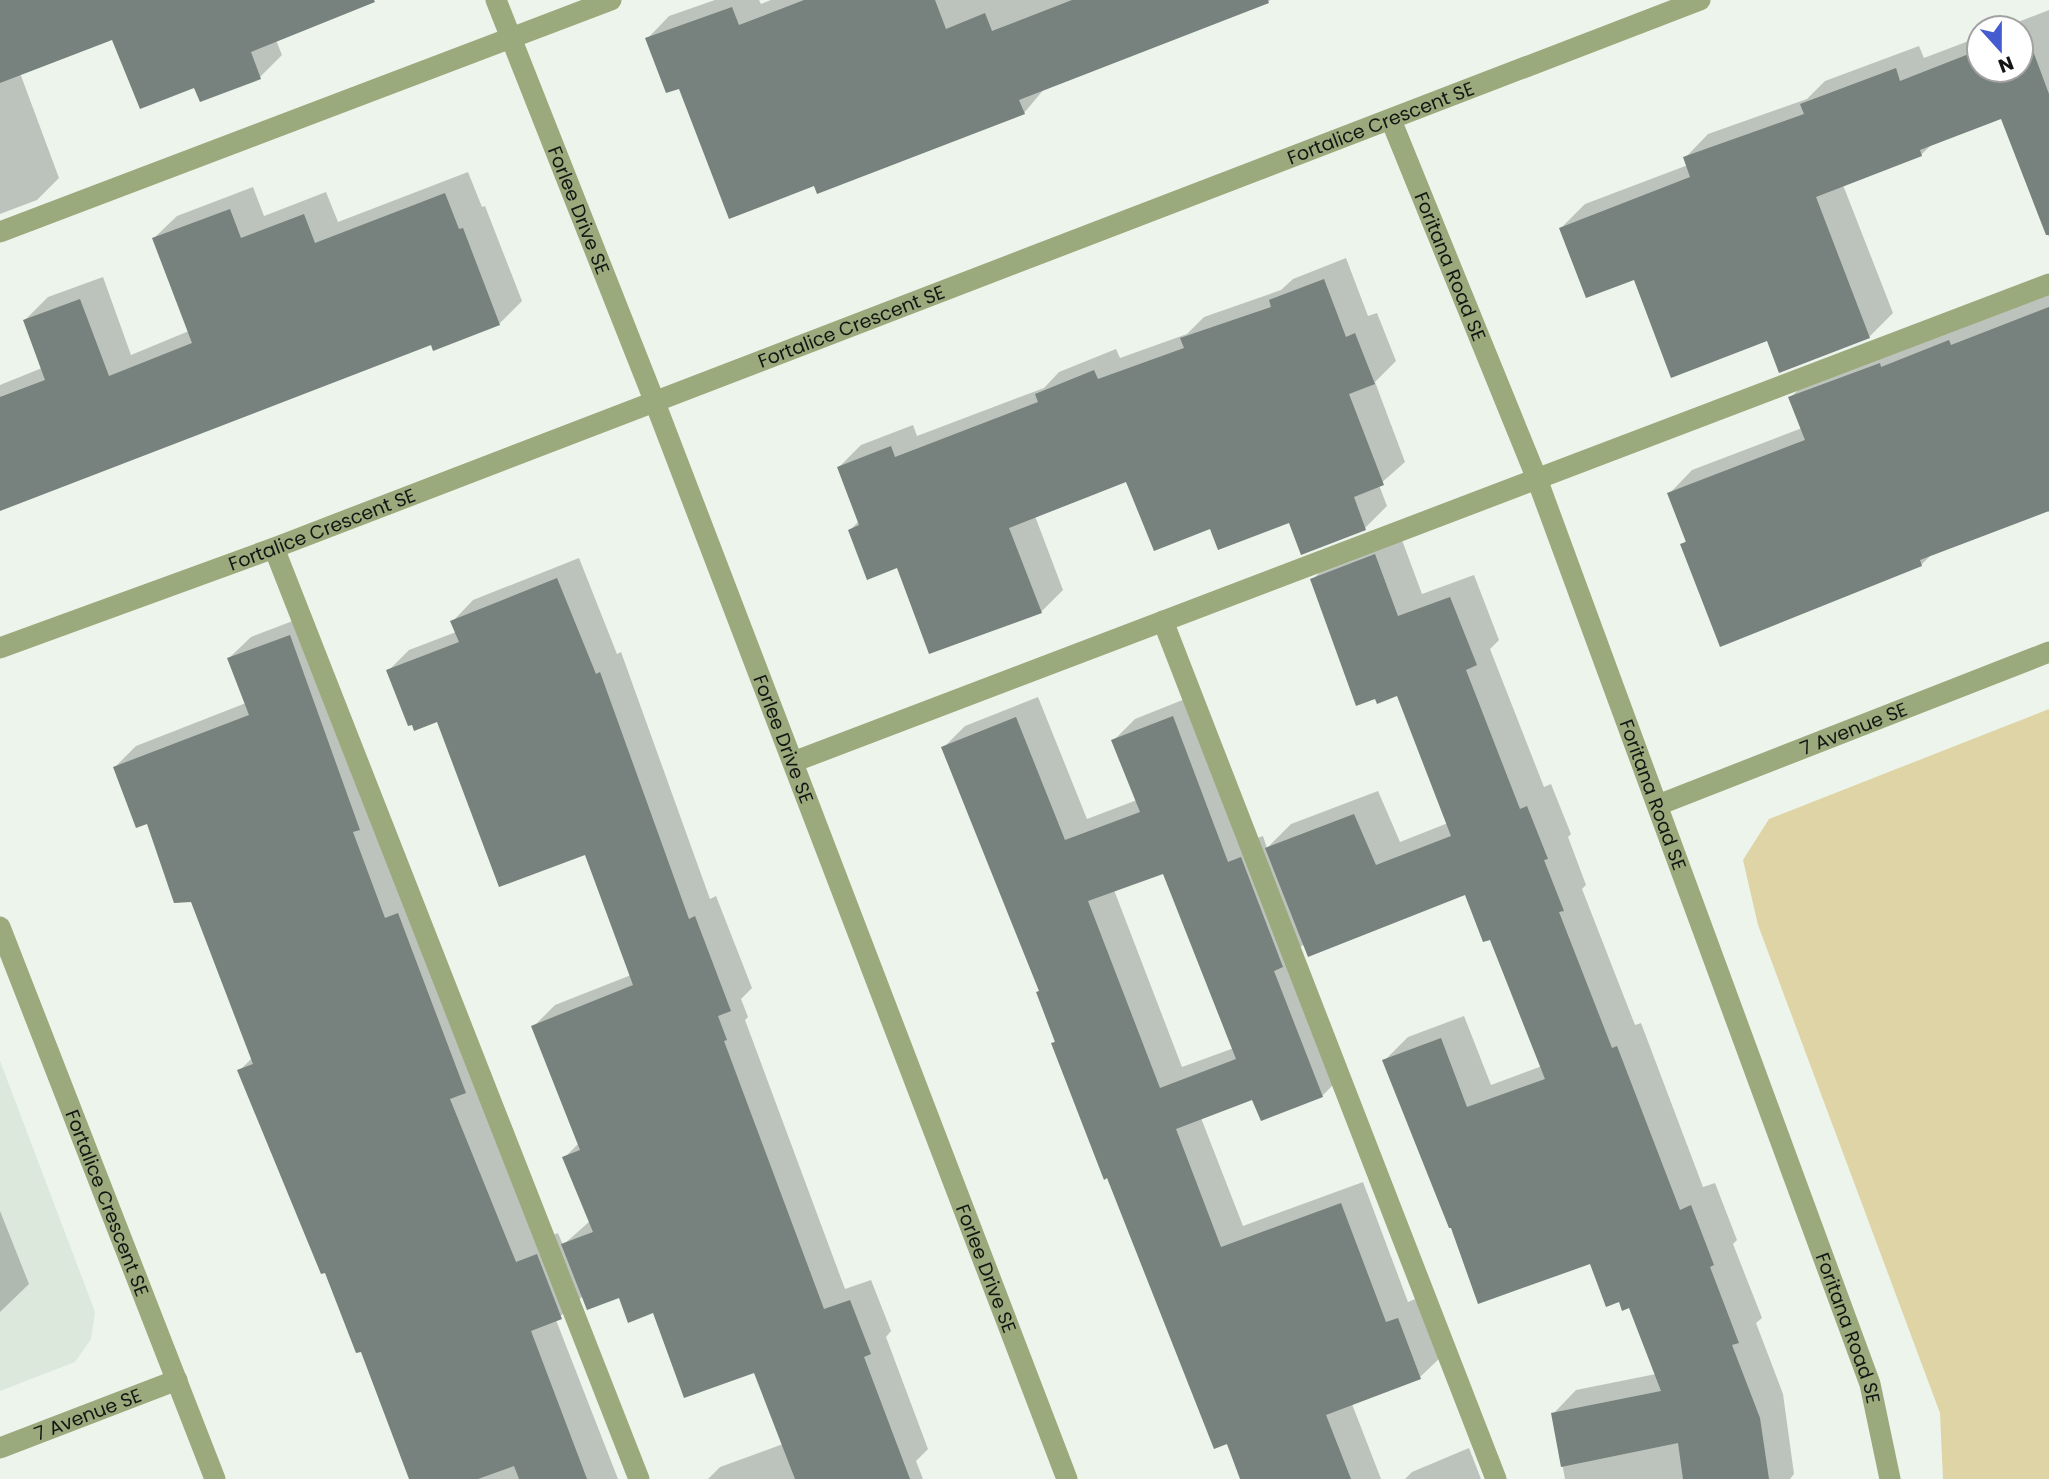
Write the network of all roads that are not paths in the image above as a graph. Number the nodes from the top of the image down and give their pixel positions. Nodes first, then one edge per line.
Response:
1 (496, 0) edge
2 (611, 0) edge
3 (1700, 0) edge
4 (510, 38) junction
5 (1391, 120) junction
6 (0, 232) edge
7 (2049, 284) edge
8 (653, 401) junction
9 (1537, 479) junction
10 (274, 548) junction
11 (1163, 621) junction
12 (0, 648) edge
13 (2049, 652) edge
14 (793, 762) junction
15 (1658, 805) junction
16 (0, 927) edge
17 (177, 1380) junction
18 (0, 1448) edge
19 (215, 1479) edge
20 (639, 1479) edge
21 (1067, 1479) edge
22 (1496, 1479) edge
23 (1890, 1479) edge

1 - 4 street, Forlee Drive SE
2 - 4 street
3 - 5 street, Fortalice Crescent SE
4 - 6 street
4 - 8 street, Forlee Drive SE
5 - 8 street, Fortalice Crescent SE
5 - 9 street, Foritana Road SE
7 - 9 street
8 - 10 street, Fortalice Crescent SE
8 - 14 street, Forlee Drive SE
9 - 11 street
9 - 15 street, Foritana Road SE
10 - 12 street, Fortalice Crescent SE
10 - 20 street
11 - 14 street
11 - 22 street
13 - 15 street, 7 Avenue SE
14 - 21 street, Forlee Drive SE
15 - 23 street, Foritana Road SE
16 - 17 street, Fortalice Crescent SE
17 - 18 street, 7 Avenue SE
17 - 19 street, Fortalice Crescent SE

